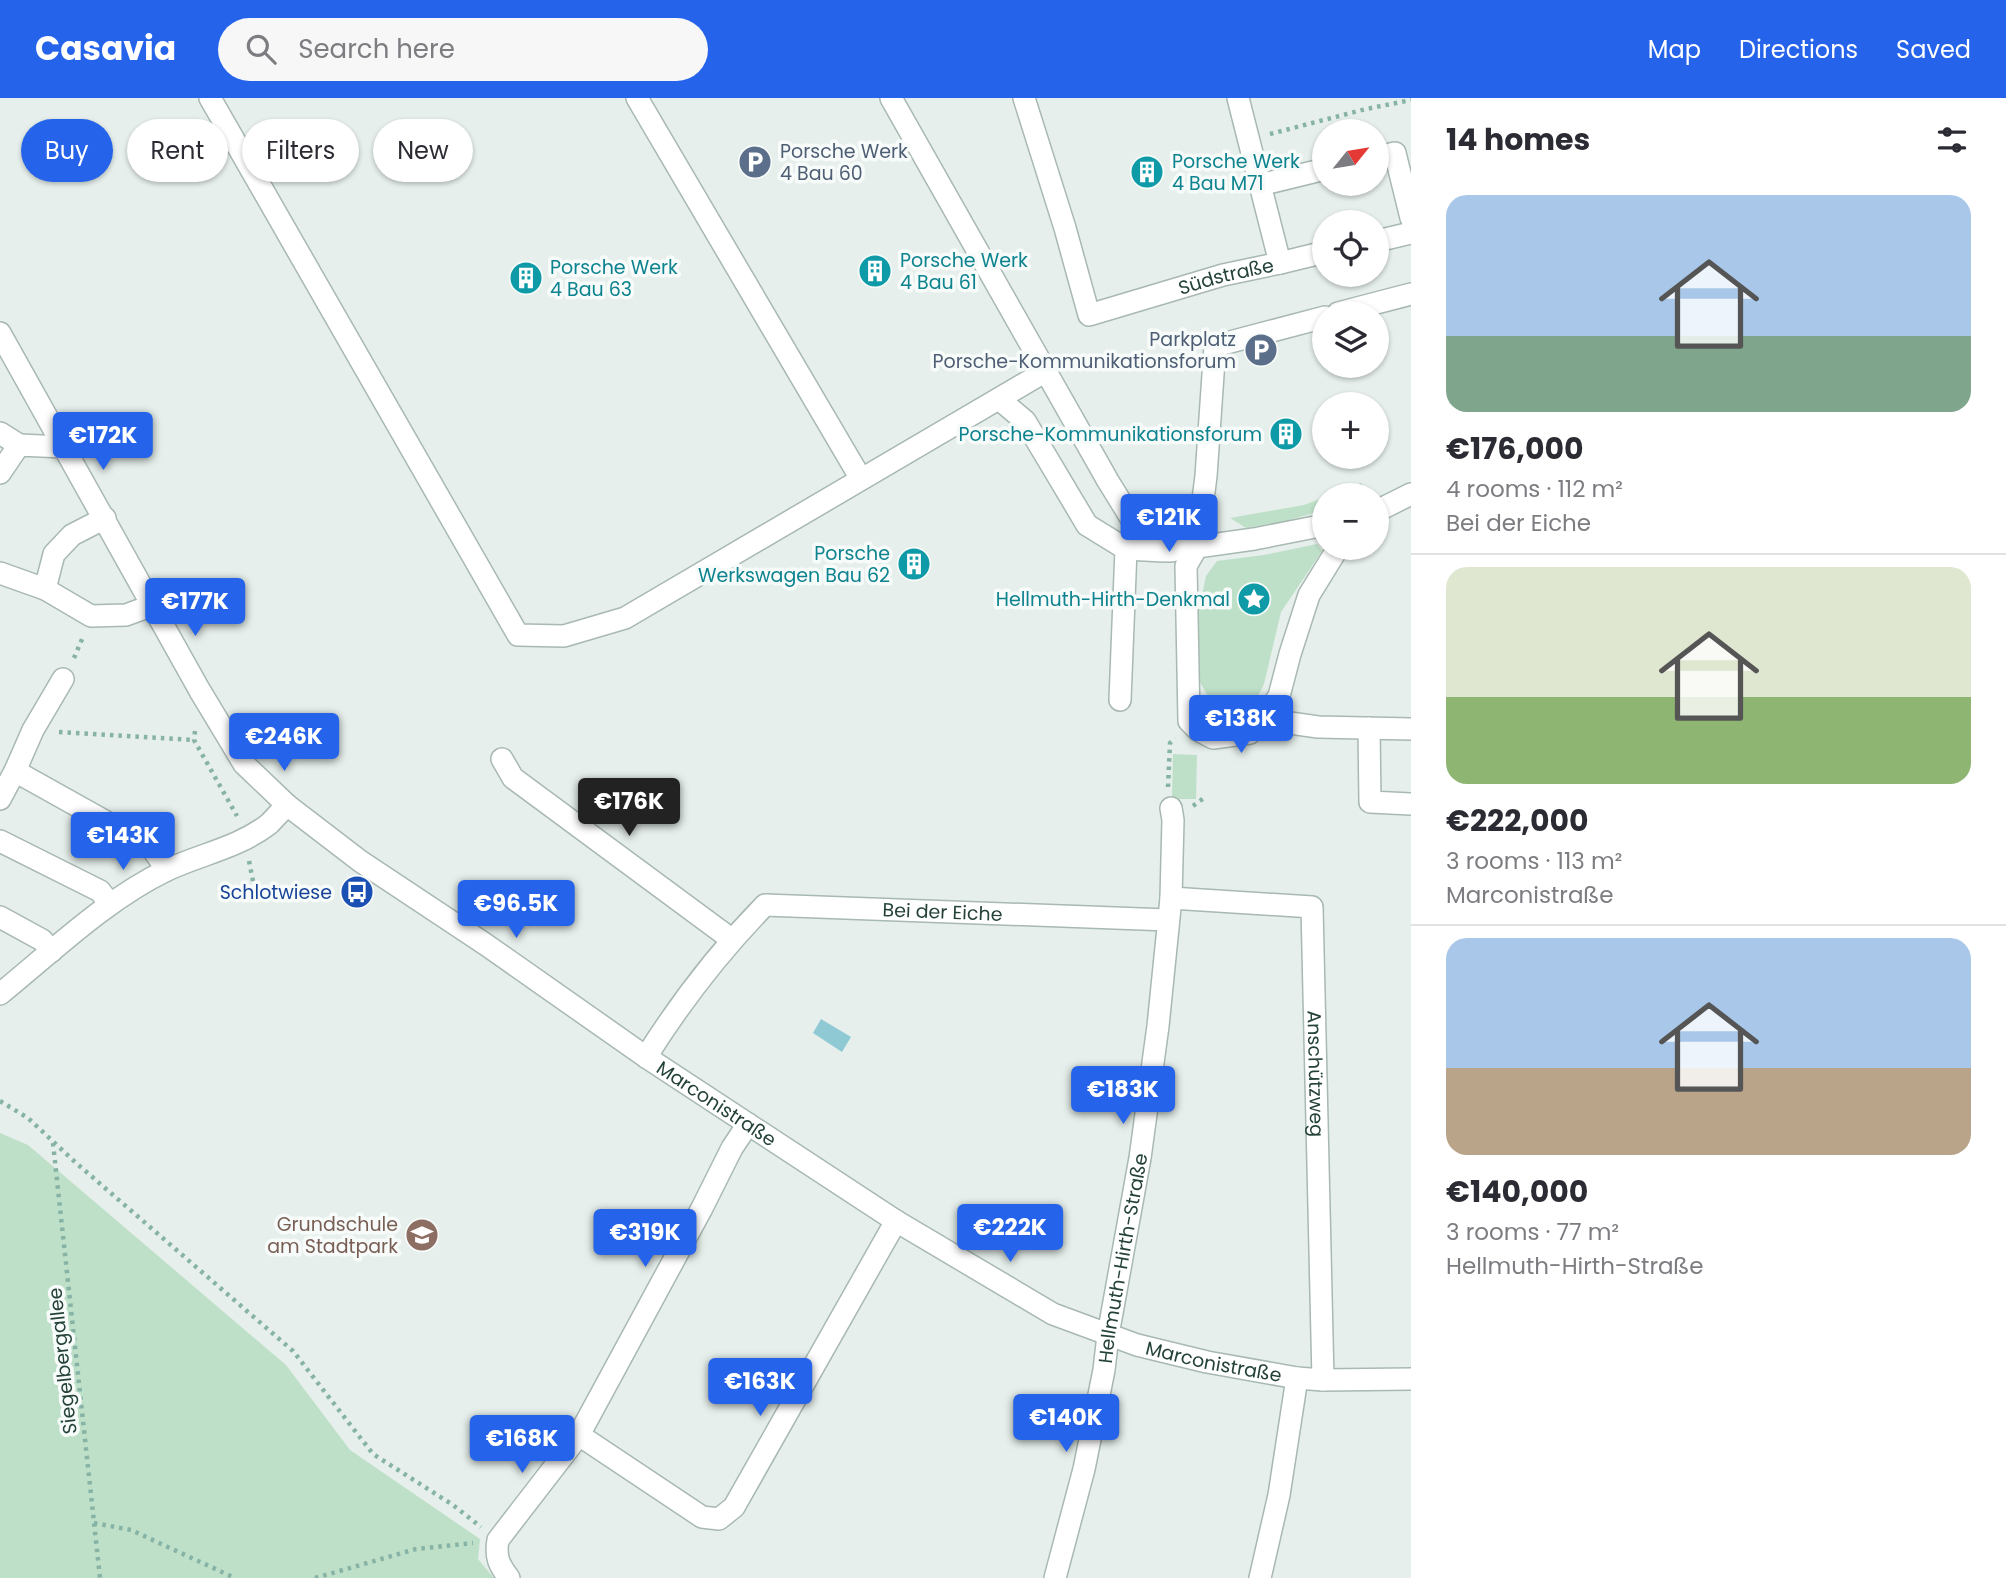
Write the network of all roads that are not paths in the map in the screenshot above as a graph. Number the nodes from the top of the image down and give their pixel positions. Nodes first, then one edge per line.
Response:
1 (210, 98) edge
2 (637, 98) edge
3 (891, 98) edge
4 (1024, 98) edge
5 (1238, 98) edge
6 (1390, 154) edge
7 (1312, 172) edge
8 (1260, 185) junction
9 (1411, 218) edge
10 (1411, 233) edge
11 (1389, 238) edge
12 (1312, 256) edge
13 (1280, 263) junction
14 (1411, 294) edge
15 (1384, 301) edge
16 (1312, 320) edge
17 (0, 332) edge
18 (1046, 371) junction
19 (999, 398) junction
20 (0, 433) edge
21 (19, 445) junction
22 (64, 447) junction
23 (0, 473) edge
24 (862, 479) junction
25 (1411, 494) edge
26 (1389, 505) edge
27 (105, 518) junction
28 (1312, 528) edge
29 (1134, 542) junction
30 (1196, 547) junction
31 (1330, 560) edge
32 (0, 573) edge
33 (45, 589) junction
34 (153, 605) junction
35 (63, 679) road end
36 (1120, 700) dead end
37 (1263, 719) junction
38 (1369, 728) junction
39 (1411, 729) edge
40 (502, 759) dead end
41 (15, 771) junction
42 (0, 799) edge
43 (287, 804) junction
44 (1411, 804) edge
45 (1171, 808) road end
46 (0, 841) edge
47 (167, 870) junction
48 (1171, 898) junction
49 (110, 904) junction
50 (0, 917) edge
51 (1168, 920) junction
52 (731, 939) junction
53 (52, 951) junction
54 (0, 994) edge
55 (646, 1057) junction
56 (748, 1124) junction
57 (896, 1221) junction
58 (1108, 1335) junction
59 (1297, 1378) junction
60 (1411, 1379) edge
61 (1323, 1380) junction
62 (579, 1435) junction
63 (509, 1578) edge
64 (1055, 1578) edge
65 (1260, 1578) edge

1 - 24 street
2 - 24 street
3 - 18 street
4 - 13 street, Südstraße
5 - 8 street, Südstraße
6 - 9 street
7 - 8 street
8 - 13 street, Südstraße
10 - 11 street
12 - 13 street
14 - 15 street
16 - 30 street
17 - 22 street, Marconistraße
18 - 19 street
18 - 29 street
19 - 24 street
19 - 29 street
20 - 21 street
21 - 22 street
21 - 23 street
22 - 27 street, Marconistraße
25 - 26 street
27 - 33 street
27 - 34 street, Marconistraße
28 - 30 street
29 - 30 street
29 - 36 street
30 - 37 street
31 - 37 street
32 - 33 street
33 - 34 street
34 - 43 street, Marconistraße
35 - 41 street
37 - 38 street
38 - 39 street
38 - 44 street
40 - 52 street
41 - 42 street
41 - 47 street
43 - 47 street
43 - 55 street, Marconistraße
45 - 48 street, Hellmuth-Hirth-Straße
46 - 49 street
47 - 49 street
48 - 51 street, Hellmuth-Hirth-Straße
48 - 61 street, Anschützweg
49 - 53 street
50 - 53 street
51 - 52 street, Bei der Eiche
51 - 58 street, Hellmuth-Hirth-Straße
52 - 55 street, Bei der Eiche
53 - 54 street
55 - 56 street, Marconistraße
56 - 57 street, Marconistraße
56 - 62 street
57 - 58 street, Marconistraße
57 - 62 street
58 - 59 street, Marconistraße
58 - 64 street, Hellmuth-Hirth-Straße
59 - 61 street, Marconistraße
59 - 65 street
60 - 61 street, Marconistraße
62 - 63 street

